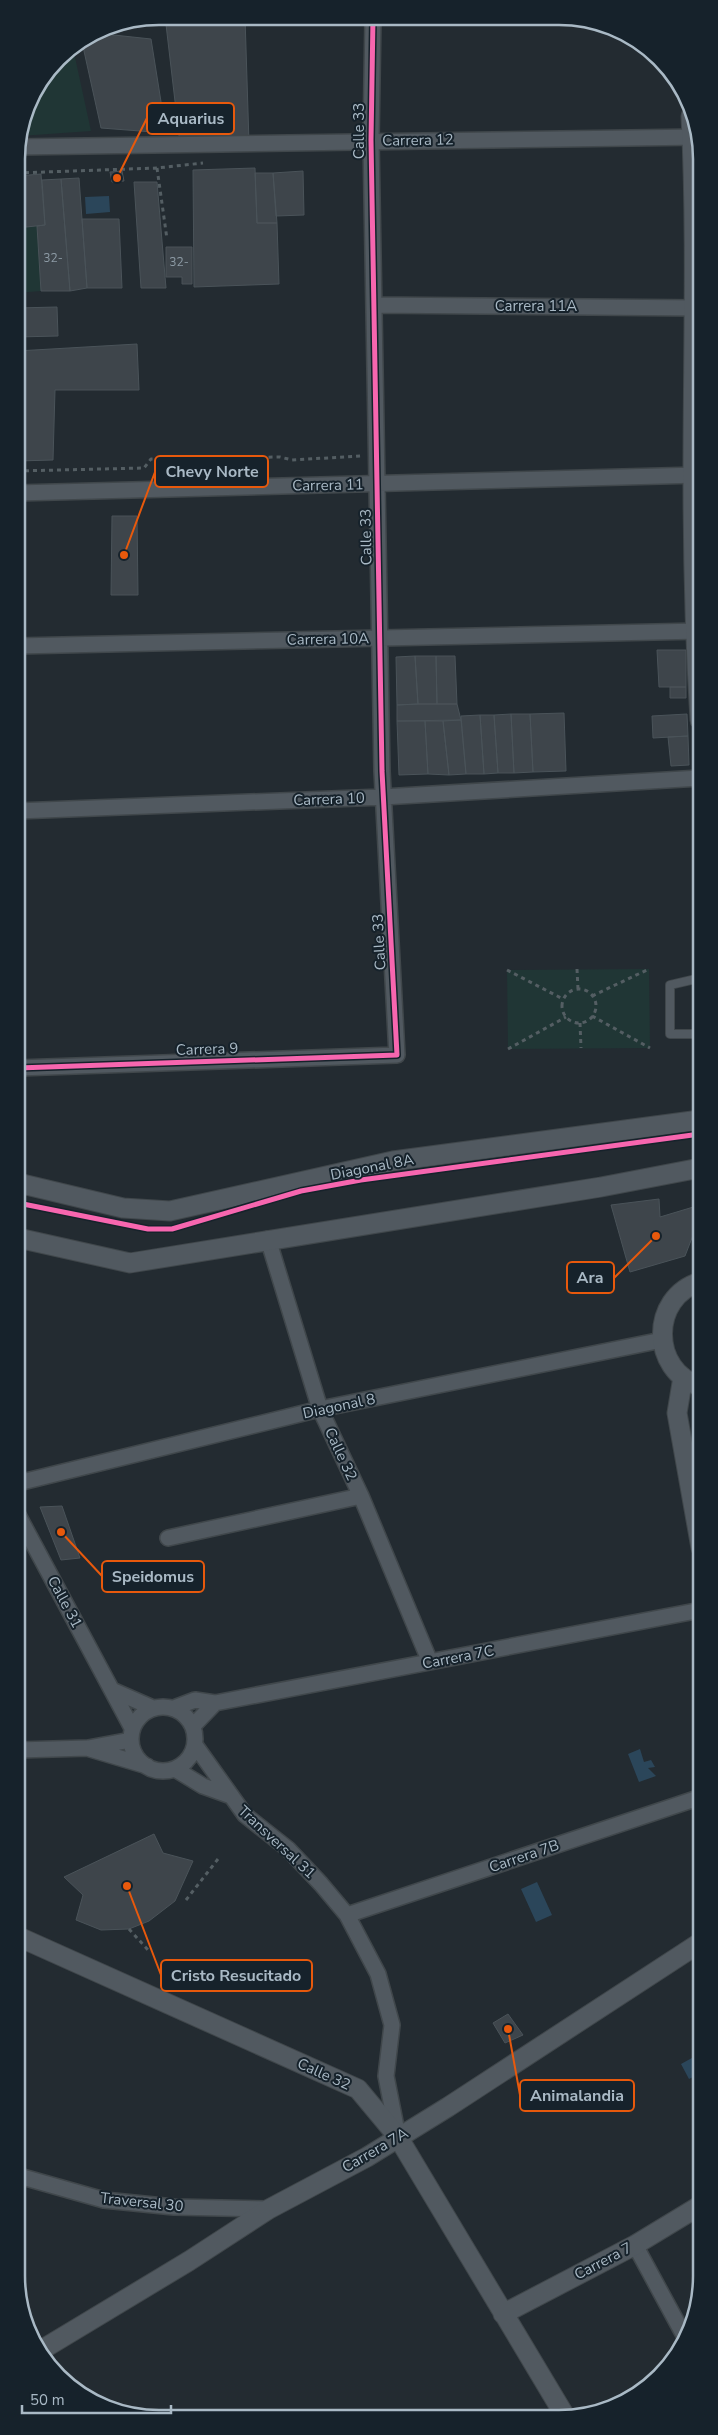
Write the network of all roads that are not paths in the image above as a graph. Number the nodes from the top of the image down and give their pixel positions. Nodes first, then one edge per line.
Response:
1 (373, 25) edge
2 (691, 137) edge
3 (371, 140) junction
4 (25, 147) edge
5 (374, 306) junction
6 (693, 308) edge
7 (693, 475) edge
8 (377, 484) junction
9 (25, 492) edge
10 (693, 631) edge
11 (380, 638) junction
12 (25, 646) edge
13 (693, 778) edge
14 (383, 797) junction
15 (25, 811) edge
16 (693, 980) edge
17 (693, 1034) edge
18 (398, 1055) joint
19 (25, 1068) edge
20 (693, 1121) edge
21 (693, 1169) edge
22 (25, 1185) edge
23 (25, 1240) edge
24 (268, 1240) junction
25 (693, 1283) edge
26 (662, 1340) junction
27 (683, 1377) junction
28 (693, 1382) edge
29 (320, 1409) junction
30 (25, 1481) edge
31 (361, 1496) junction
32 (693, 1503) edge
33 (25, 1528) edge
34 (168, 1538) dead end
35 (693, 1612) edge
36 (430, 1662) junction
37 (112, 1690) junction
38 (215, 1703) junction
39 (153, 1708) junction
40 (174, 1708) junction
41 (193, 1726) junction
42 (132, 1734) junction
43 (195, 1745) junction
44 (88, 1748) junction
45 (25, 1750) edge
46 (148, 1767) junction
47 (175, 1769) junction
48 (231, 1796) junction
49 (693, 1800) edge
50 (347, 1915) junction
51 (25, 1941) edge
52 (693, 1947) edge
53 (398, 2137) junction
54 (25, 2178) edge
55 (269, 2208) junction
56 (693, 2210) edge
57 (635, 2245) junction
58 (503, 2314) junction
59 (681, 2331) edge
60 (46, 2347) edge
61 (561, 2410) edge

1 - 3 street, Calle 33
2 - 3 street, Carrera 12
3 - 4 street, Carrera 12
3 - 5 street, Calle 33
5 - 6 street, Carrera 11A
5 - 8 street, Calle 33
7 - 8 street, Carrera 11
8 - 9 street, Carrera 11
8 - 11 street, Calle 33
10 - 11 street, Carrera 10A
11 - 12 street, Carrera 10A
11 - 14 street, Calle 33
13 - 14 street, Carrera 10
14 - 15 street, Carrera 10
14 - 18 street, Calle 33
16 - 17 lane
18 - 19 street, Carrera 9
20 - 22 street, Diagonal 8A
21 - 24 street
23 - 24 street
24 - 29 street, Calle 32
25 - 26 street
26 - 27 street
26 - 29 street, Diagonal 8
27 - 28 street
27 - 32 street
29 - 30 street, Diagonal 8
29 - 31 street, Calle 32
31 - 34 street
31 - 36 street, Calle 32
33 - 37 street, Calle 31
35 - 36 street, Carrera 7C
36 - 38 street, Carrera 7C
37 - 39 street
37 - 42 street, Calle 31
38 - 40 street, Carrera 7C
38 - 41 street
39 - 40 street
39 - 42 street
40 - 41 street
41 - 43 street
42 - 44 street
42 - 46 street
43 - 47 street
43 - 48 street, Transversal 31
44 - 45 street
44 - 46 street
46 - 47 street
47 - 48 street, Transversal 31
48 - 50 street, Transversal 31
49 - 50 street, Carrera 7B
50 - 53 street, Transversal 31
51 - 53 street, Calle 32
52 - 53 street, Carrera 7A
53 - 55 street, Carrera 7A
53 - 58 street, Calle 32
54 - 55 street, Traversal 30
55 - 60 street, Carrera 7A
56 - 57 street, Carrera 7
57 - 58 street, Carrera 7
57 - 59 street
58 - 61 street, Calle 32

